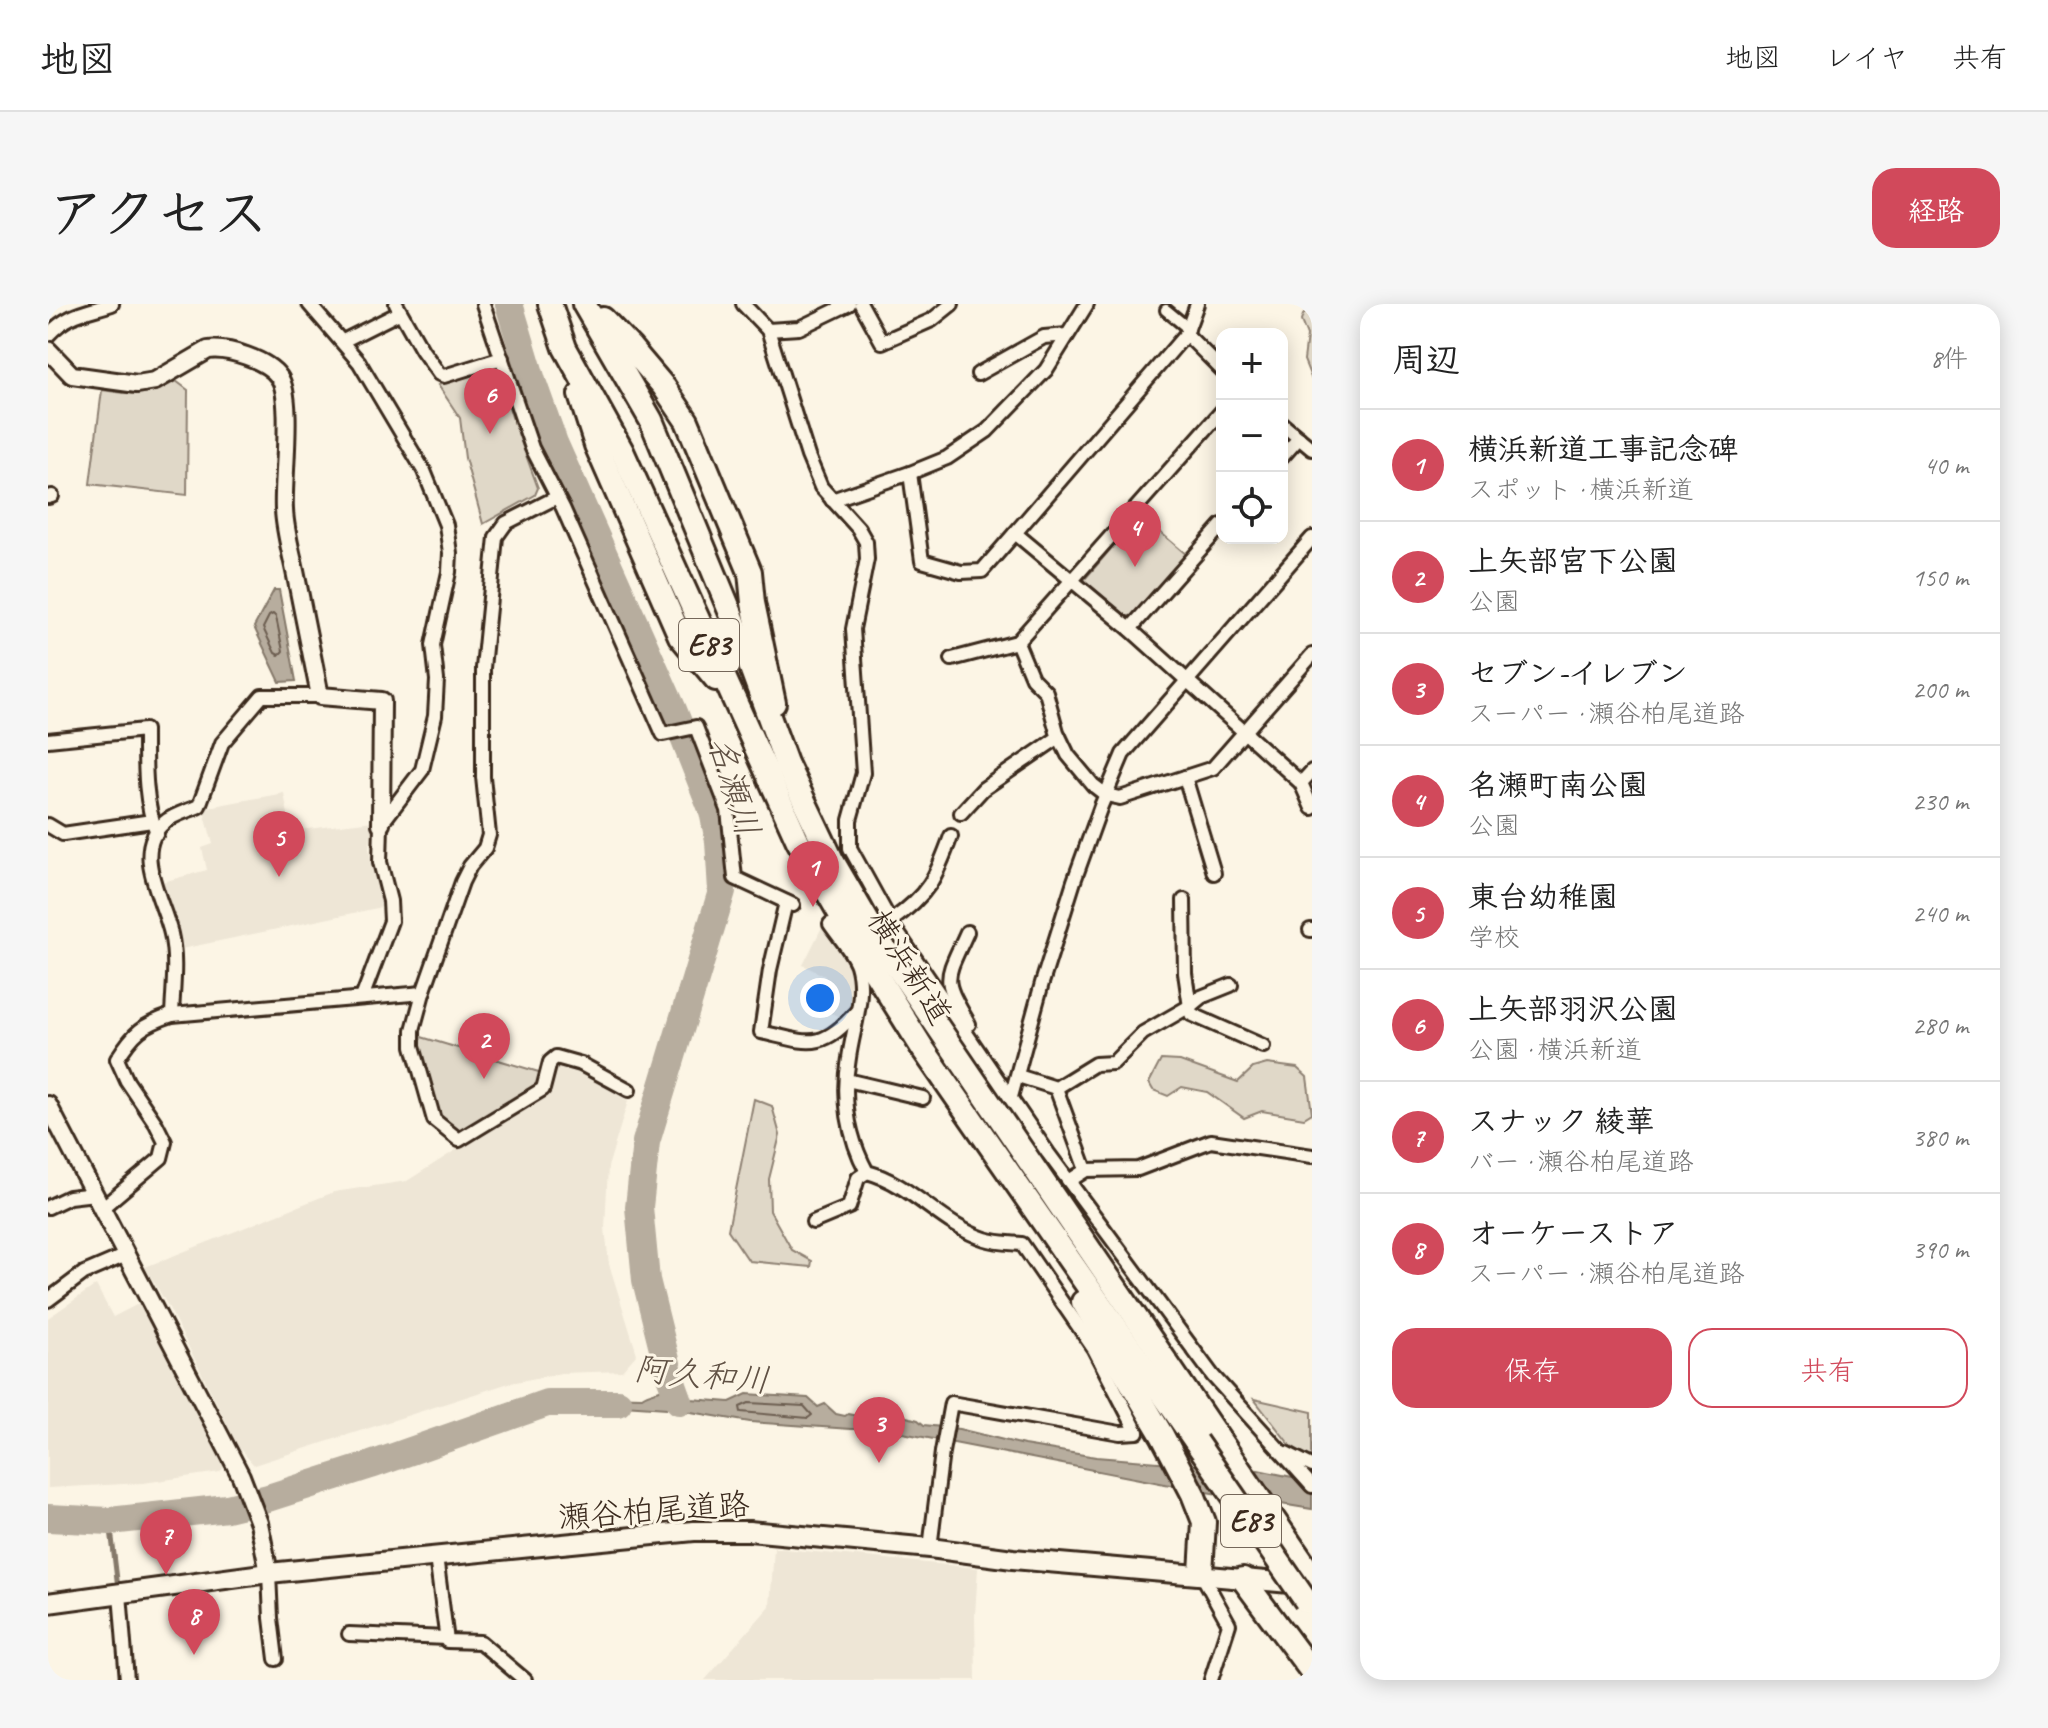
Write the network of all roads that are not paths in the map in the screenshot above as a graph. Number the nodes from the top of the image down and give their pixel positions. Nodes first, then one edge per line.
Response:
1 (112, 304) edge
2 (309, 304) edge
3 (483, 304) edge
4 (550, 304) edge
5 (586, 304) edge
6 (743, 304) edge
7 (849, 304) edge
8 (861, 304) edge
9 (952, 304) edge
10 (1087, 304) edge
11 (1197, 304) edge
12 (398, 308) edge
13 (1166, 310) dead end
14 (768, 330) junction
15 (1187, 332) junction
16 (48, 335) edge
17 (1067, 335) junction
18 (343, 341) junction
19 (48, 350) edge
20 (502, 358) junction
21 (1216, 363) edge
22 (978, 374) dead end
23 (1216, 418) edge
24 (1288, 429) edge
25 (1299, 438) junction
26 (1312, 449) edge
27 (1288, 450) edge
28 (910, 473) junction
29 (557, 497) junction
30 (832, 500) junction
31 (1216, 532) edge
32 (1015, 533) junction
33 (1312, 538) edge
34 (1071, 581) junction
35 (1130, 629) junction
36 (1017, 642) junction
37 (1312, 655) edge
38 (952, 659) dead end
39 (1187, 680) junction
40 (320, 696) junction
41 (1244, 732) junction
42 (1059, 737) junction
43 (48, 740) edge
44 (786, 763) junction
45 (1312, 771) edge
46 (1185, 777) junction
47 (1301, 783) junction
48 (1106, 795) junction
49 (1312, 808) edge
50 (961, 813) dead end
51 (381, 824) junction
52 (48, 825) edge
53 (154, 827) junction
54 (951, 836) dead end
55 (1214, 873) dead end
56 (1184, 900) dead end
57 (891, 921) junction
58 (830, 924) joint
59 (967, 932) dead end
60 (855, 940) junction
61 (857, 964) junction
62 (1231, 985) dead end
63 (423, 993) junction
64 (362, 998) junction
65 (1190, 1006) junction
66 (857, 1011) junction
67 (172, 1015) junction
68 (969, 1038) junction
69 (1263, 1046) dead end
70 (1018, 1076) junction
71 (847, 1080) junction
72 (1056, 1088) junction
73 (629, 1090) dead end
74 (1011, 1097) junction
75 (923, 1098) dead end
76 (48, 1105) edge
77 (1312, 1156) edge
78 (1086, 1170) junction
79 (867, 1172) junction
80 (1069, 1181) junction
81 (1019, 1189) junction
82 (98, 1201) junction
83 (48, 1207) edge
84 (813, 1222) dead end
85 (126, 1255) junction
86 (48, 1300) edge
87 (1280, 1449) junction
88 (1312, 1466) edge
89 (1312, 1486) edge
90 (930, 1548) junction
91 (436, 1557) junction
92 (269, 1573) junction
93 (1201, 1573) junction
94 (1312, 1576) edge
95 (1243, 1579) junction
96 (120, 1594) junction
97 (1310, 1599) edge
98 (48, 1603) edge
99 (349, 1634) dead end
100 (447, 1638) junction
101 (276, 1659) dead end
102 (1312, 1672) edge
103 (127, 1680) edge
104 (525, 1680) edge
105 (1211, 1680) edge

1 - 16 street
2 - 18 street
3 - 20 street
4 - 60 highway, 横浜新道 / E83
5 - 44 highway, 横浜新道 / E83
5 - 44 highway
6 - 14 street
7 - 14 street
8 - 9 street
10 - 17 street
11 - 15 street
12 - 18 street
12 - 20 street
13 - 15 street
14 - 30 street
15 - 21 street
15 - 32 street
17 - 22 street
17 - 28 street
18 - 51 street
19 - 40 street
20 - 29 street
23 - 34 street
24 - 25 street
25 - 26 street
25 - 27 street
28 - 30 street
28 - 32 street
29 - 63 street
29 - 66 street
30 - 57 street
31 - 35 street
32 - 34 street
33 - 39 street
34 - 35 street
34 - 36 street
35 - 39 street
36 - 38 street
36 - 42 street
37 - 41 street
39 - 41 street
39 - 48 street
40 - 51 street
40 - 53 street
41 - 46 street
41 - 47 street
42 - 48 street
42 - 50 street
43 - 53 street
44 - 94 highway, 横浜新道 / E83
45 - 47 street
46 - 48 street
46 - 55 street
47 - 49 street
48 - 70 street
51 - 64 street
52 - 53 street
53 - 67 street
54 - 57 street
56 - 65 street
57 - 68 street
58 - 60 highway
58 - 61 street
59 - 68 street
60 - 61 highway
60 - 81 highway, 横浜新道 / E83
61 - 66 street
62 - 65 street
63 - 64 street
63 - 73 street
64 - 67 street
65 - 69 street
65 - 72 street
66 - 71 street
67 - 82 street
68 - 74 street
70 - 72 street
70 - 74 street
71 - 75 street
71 - 79 street
72 - 78 street
74 - 80 street
76 - 82 street
77 - 78 street
78 - 80 street
79 - 84 street
79 - 90 street
80 - 87 street
81 - 93 highway
81 - 97 highway, 横浜新道 / E83, bridge
82 - 83 street
82 - 85 street
85 - 86 street
85 - 92 street
87 - 88 street
87 - 89 street
90 - 91 main road, 瀬谷柏尾道路
90 - 93 main road, 瀬谷柏尾道路
91 - 92 main road, 瀬谷柏尾道路
91 - 100 street
92 - 96 main road, 瀬谷柏尾道路
92 - 101 street
93 - 95 main road, 瀬谷柏尾道路
93 - 105 street
95 - 97 main road, 瀬谷柏尾道路
95 - 102 highway
96 - 98 main road, 瀬谷柏尾道路
96 - 103 street
99 - 100 street
100 - 104 street

